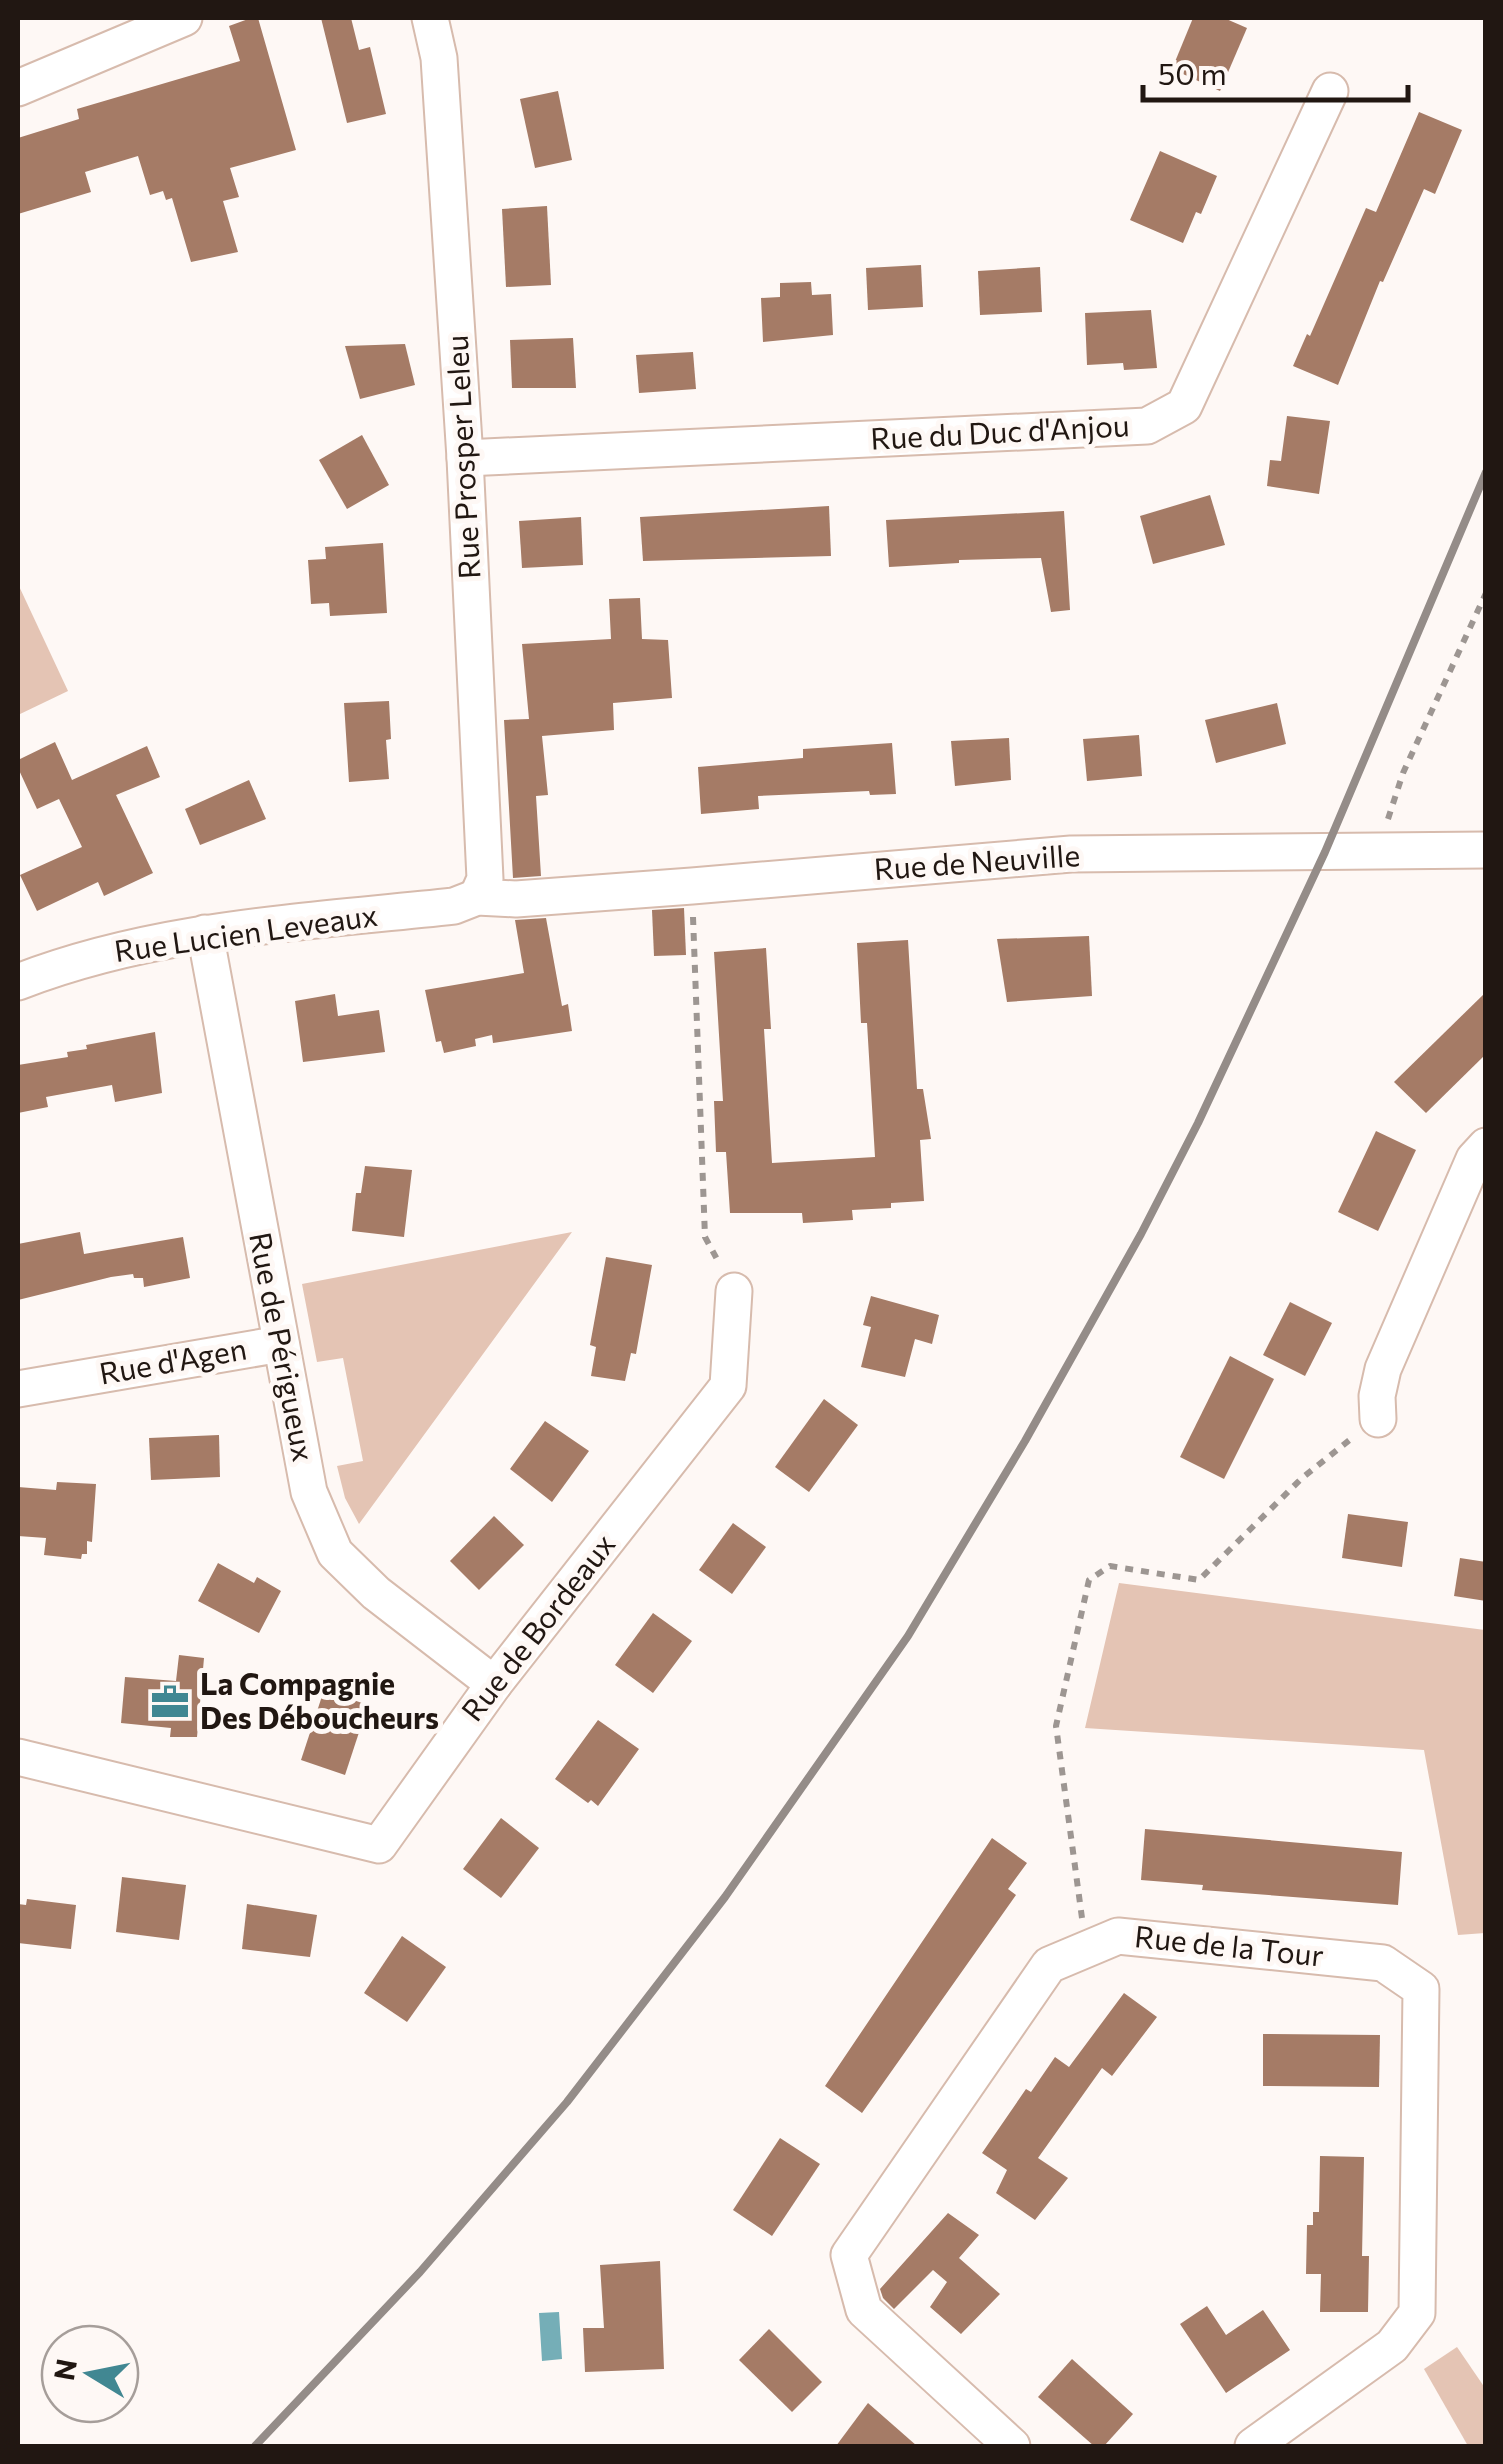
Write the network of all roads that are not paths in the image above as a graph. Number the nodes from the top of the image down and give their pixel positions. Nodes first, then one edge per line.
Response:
1 (184, 18) edge
2 (430, 18) edge
3 (18, 88) edge
4 (1330, 91) dead end
5 (465, 458) junction
6 (1482, 850) edge
7 (477, 897) junction
8 (205, 933) junction
9 (18, 982) edge
10 (1486, 1146) edge
11 (734, 1292) road end
12 (281, 1344) junction
13 (18, 1389) edge
14 (1378, 1419) road end
15 (494, 1684) junction
16 (18, 1756) edge
17 (1012, 2446) edge
18 (1252, 2446) edge

1 - 3 street
2 - 5 street, Rue Prosper Leleu
4 - 5 street, Rue du Duc d'Anjou
5 - 7 street, Rue Prosper Leleu
6 - 7 street, Rue de Neuville
7 - 8 street, Rue Lucien Leveaux
8 - 9 street, Rue Lucien Leveaux
8 - 12 street, Rue de Périgueux
10 - 14 street
11 - 15 street, Rue de Bordeaux
12 - 13 street, Rue d'Agen
12 - 15 street, Rue de Périgueux
15 - 16 street, Rue de Bordeaux
17 - 18 street, Rue de la Tour

